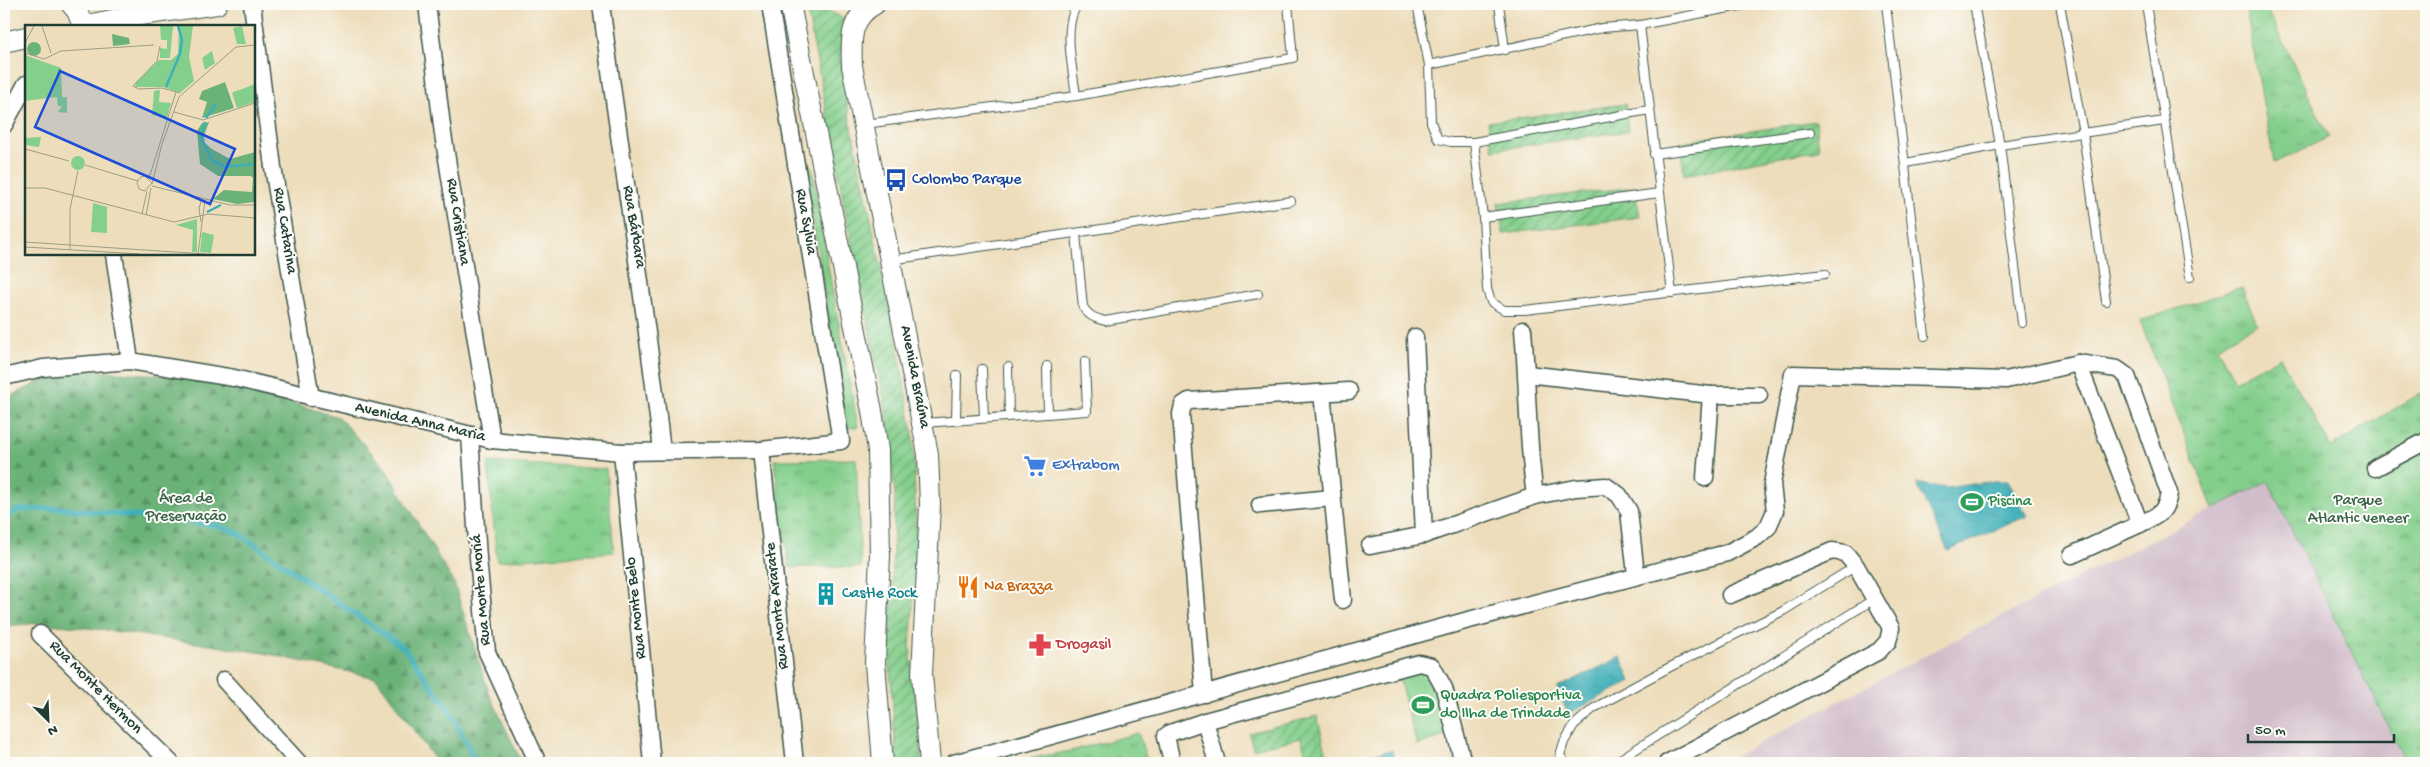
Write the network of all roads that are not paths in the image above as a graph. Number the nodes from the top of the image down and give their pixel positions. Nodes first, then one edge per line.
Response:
1 (70, 4) edge
2 (217, 4) edge
3 (252, 4) edge
4 (427, 4) edge
5 (601, 4) edge
6 (770, 4) edge
7 (790, 4) edge
8 (875, 4) edge
9 (1078, 4) edge
10 (1288, 4) edge
11 (1417, 4) edge
12 (1499, 4) edge
13 (1750, 4) edge
14 (1886, 4) edge
15 (1974, 4) edge
16 (2060, 4) edge
17 (2146, 4) edge
18 (127, 10) edge
19 (82, 25) edge
20 (85, 25) edge
21 (255, 25) edge
22 (1640, 25) junction
23 (255, 27) edge
24 (25, 37) edge
25 (4, 42) edge
26 (1505, 50) junction
27 (1430, 65) junction
28 (25, 86) edge
29 (1076, 96) junction
30 (1649, 110) junction
31 (2164, 121) junction
32 (864, 124) junction
33 (4, 125) edge
34 (1810, 133) dead end
35 (2083, 133) junction
36 (1474, 142) junction
37 (2000, 145) junction
38 (1654, 154) junction
39 (1906, 163) junction
40 (1659, 193) junction
41 (1291, 201) dead end
42 (1483, 218) junction
43 (1076, 234) junction
44 (114, 255) edge
45 (891, 260) junction
46 (1824, 274) dead end
47 (2190, 277) dead end
48 (1672, 293) junction
49 (1258, 294) dead end
50 (2106, 301) dead end
51 (2022, 323) dead end
52 (1523, 330) dead end
53 (1925, 336) dead end
54 (1415, 337) dead end
55 (130, 361) junction
56 (1085, 361) dead end
57 (2078, 363) junction
58 (1047, 366) dead end
59 (1008, 367) dead end
60 (982, 369) dead end
61 (1527, 374) junction
62 (956, 375) dead end
63 (4, 377) edge
64 (1349, 391) dead end
65 (1322, 393) junction
66 (1712, 395) junction
67 (1759, 395) dead end
68 (311, 398) junction
69 (1048, 414) junction
70 (1010, 416) junction
71 (984, 418) junction
72 (956, 420) junction
73 (924, 423) junction
74 (470, 435) junction
75 (492, 440) junction
76 (840, 441) joint
77 (2426, 441) edge
78 (761, 450) junction
79 (662, 451) junction
80 (622, 452) junction
81 (2375, 468) dead end
82 (1705, 478) dead end
83 (1535, 496) junction
84 (1332, 498) junction
85 (1260, 505) dead end
86 (2140, 524) junction
87 (1424, 534) junction
88 (1370, 546) dead end
89 (2072, 556) dead end
90 (1856, 566) junction
91 (1636, 575) junction
92 (1730, 595) dead end
93 (1342, 600) dead end
94 (1874, 600) junction
95 (40, 634) dead end
96 (224, 680) dead end
97 (1204, 694) junction
98 (1205, 721) junction
99 (171, 763) edge
100 (298, 763) edge
101 (538, 763) edge
102 (652, 763) edge
103 (795, 763) edge
104 (882, 763) edge
105 (930, 763) edge
106 (954, 763) edge
107 (1172, 763) edge
108 (1217, 763) edge
109 (1464, 763) edge
110 (1565, 763) edge
111 (1614, 763) edge
112 (1667, 763) edge

1 - 19 street
2 - 18 street
3 - 21 street, Rua Catarina
4 - 75 street, Rua Cristiana
5 - 79 street, Rua Bárbara
6 - 76 street, Rua Sylvia
7 - 104 street
8 - 32 street, Avenida Braúna
9 - 29 lane
10 - 29 lane
11 - 27 lane
12 - 26 lane
13 - 22 lane
14 - 39 lane
15 - 37 lane
16 - 35 lane
17 - 31 lane
18 - 20 street
22 - 26 lane
22 - 30 lane
23 - 68 street, Rua Catarina
24 - 25 street
26 - 27 lane
27 - 36 lane
28 - 33 street
29 - 32 lane
30 - 36 lane
30 - 38 lane
31 - 35 lane
31 - 47 lane
32 - 45 street, Avenida Braúna
34 - 38 lane
35 - 37 lane
35 - 50 lane
36 - 42 lane
37 - 39 lane
37 - 51 lane
38 - 40 lane
39 - 53 lane
40 - 42 lane
40 - 48 lane
41 - 43 lane
42 - 48 lane
43 - 45 lane
43 - 49 lane
44 - 55 street
45 - 73 street, Avenida Braúna
46 - 48 lane
52 - 61 street
54 - 87 street
55 - 63 street, Avenida Anna Maria
55 - 68 street, Avenida Anna Maria
56 - 69 lane
57 - 86 street
57 - 86 street
57 - 91 street
58 - 69 lane
59 - 70 lane
60 - 71 lane
61 - 66 street
61 - 83 street
62 - 72 lane
64 - 65 street
65 - 84 street
65 - 97 street
66 - 67 street
66 - 82 street
68 - 74 street, Avenida Anna Maria
69 - 70 lane
70 - 71 lane
71 - 72 lane
72 - 73 lane
73 - 105 street, Avenida Braúna
74 - 75 street, Avenida Anna Maria
74 - 101 street, Rua Monte Moriá
75 - 80 street, Avenida Anna Maria
76 - 78 street, Avenida Anna Maria
77 - 81 street
78 - 79 street, Avenida Anna Maria
78 - 103 street, Rua Monte Ararate
79 - 80 street, Avenida Anna Maria
80 - 102 street, Rua Monte Belo
83 - 87 street
83 - 91 street
84 - 85 street
84 - 93 street
86 - 89 street
87 - 88 street
90 - 92 street
90 - 94 street
90 - 110 lane
91 - 97 street
94 - 111 lane
94 - 112 street
95 - 99 street, Rua Monte Hermon
96 - 100 street
97 - 106 street
98 - 107 street
98 - 108 street
98 - 109 street

